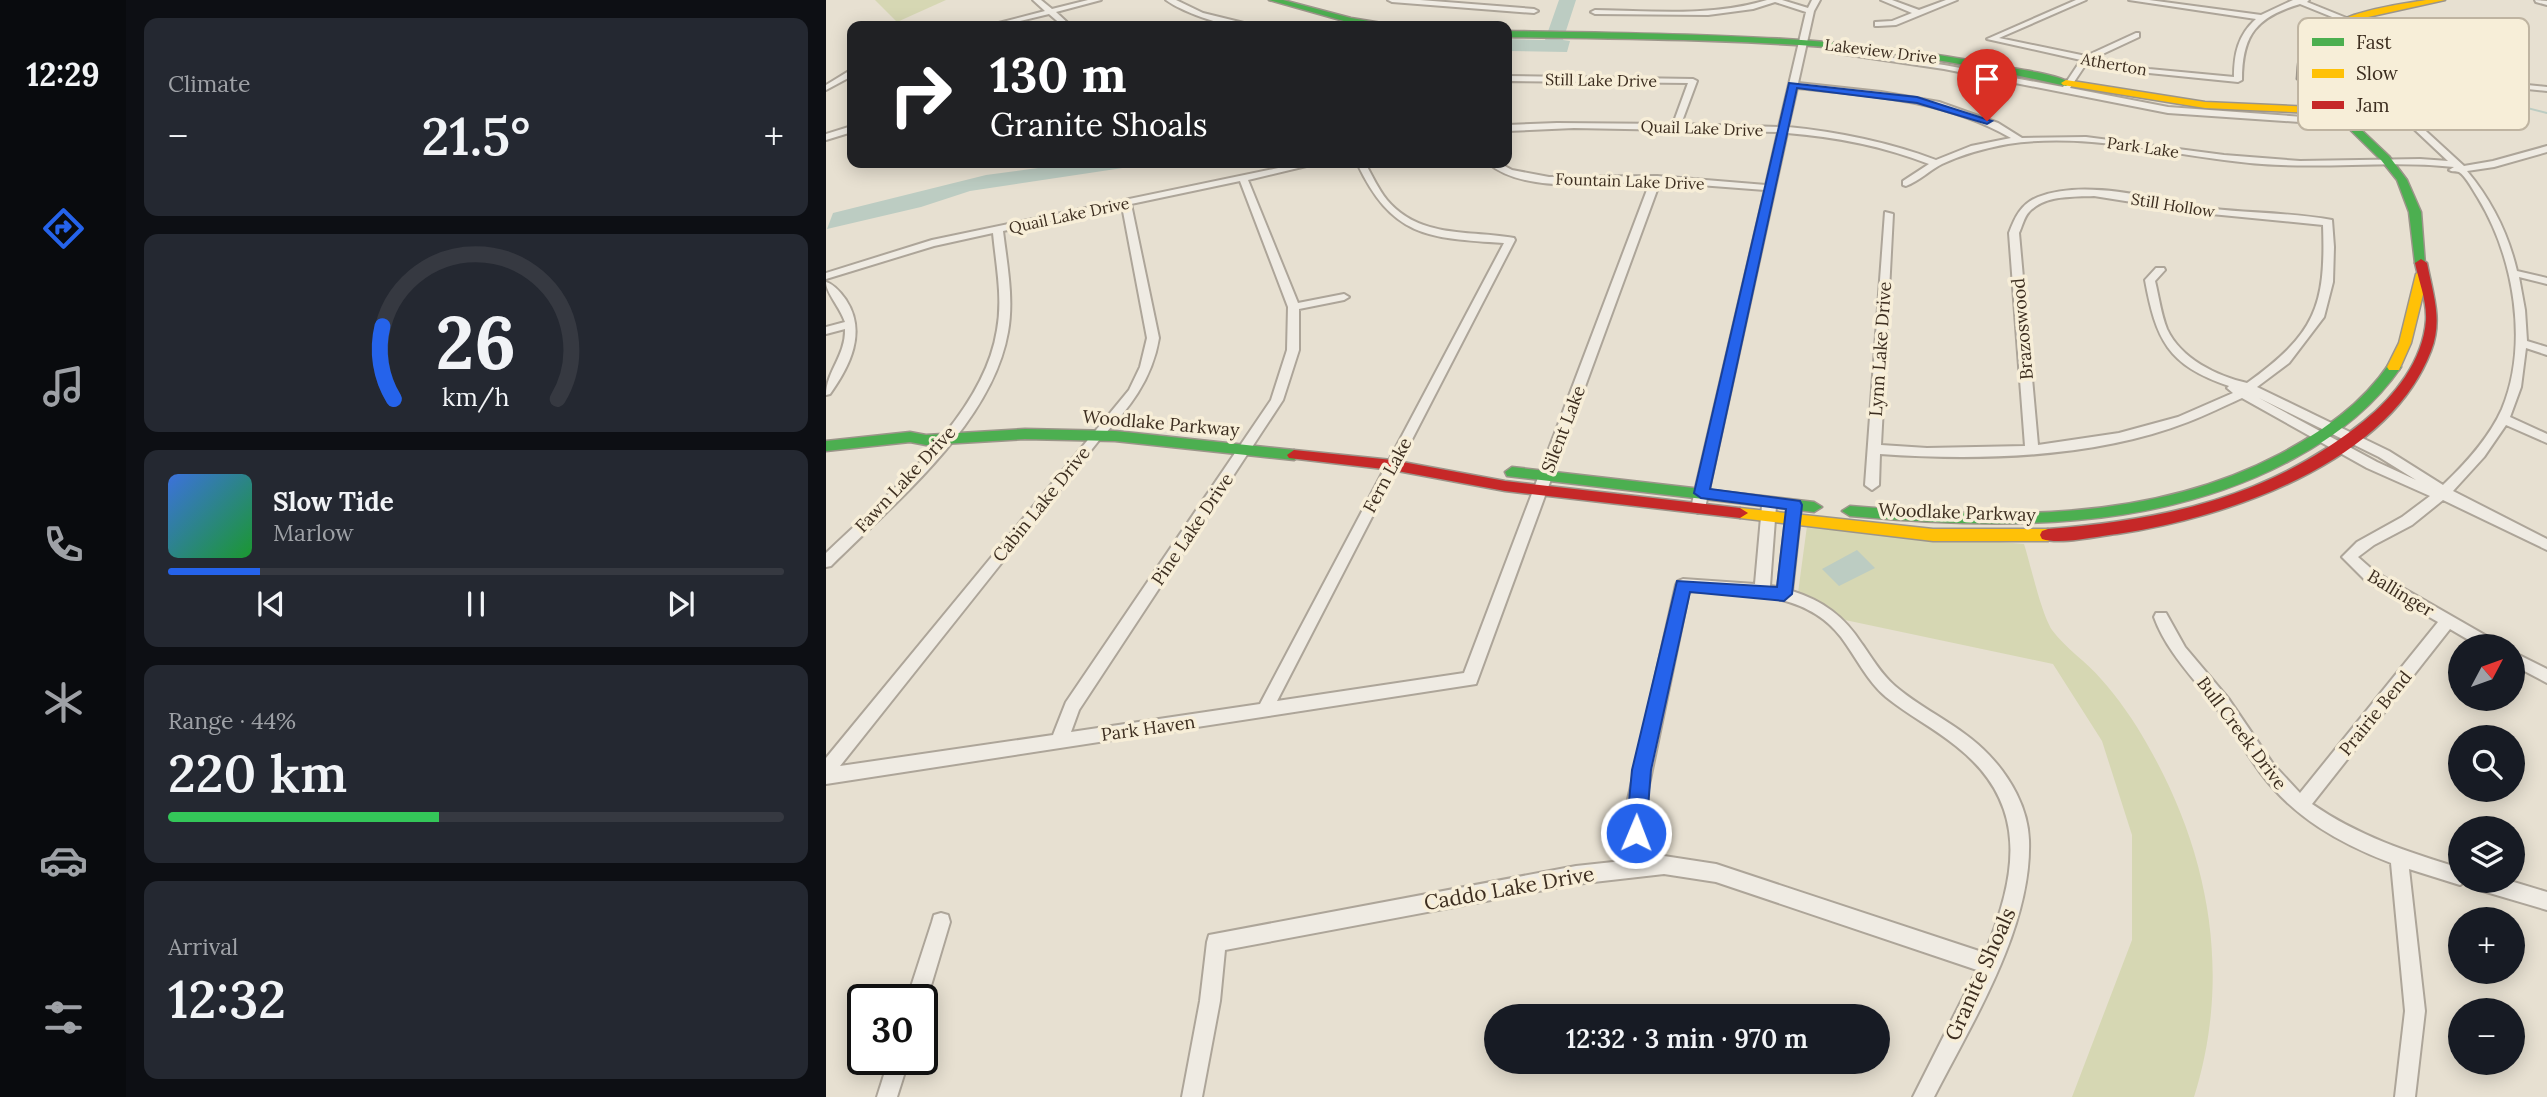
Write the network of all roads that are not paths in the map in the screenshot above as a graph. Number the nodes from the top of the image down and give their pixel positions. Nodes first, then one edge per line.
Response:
1 (1037, 0) edge
2 (1097, 0) edge
3 (1170, 0) edge
4 (1273, 0) edge
5 (1392, 0) edge
6 (1775, 0) edge
7 (1816, 0) edge
8 (1885, 0) edge
9 (1953, 0) edge
10 (2082, 0) edge
11 (2133, 0) edge
12 (2301, 0) edge
13 (2312, 0) edge
14 (2441, 0) edge
15 (2539, 0) edge
16 (2547, 3) edge
17 (1534, 11) dead end
18 (1810, 11) junction
19 (1051, 12) junction
20 (1595, 12) dead end
21 (1919, 13) junction
22 (2263, 18) junction
23 (2352, 18) edge
24 (2353, 18) edge
25 (2360, 18) edge
26 (1012, 21) edge
27 (1061, 21) edge
28 (1229, 21) edge
29 (1354, 21) edge
30 (1878, 24) dead end
31 (1512, 34) edge
32 (2136, 35) dead end
33 (1803, 42) junction
34 (1834, 52) dead end
35 (2085, 59) junction
36 (847, 76) edge
37 (1512, 80) edge
38 (1793, 85) junction
39 (2067, 86) junction
40 (2530, 87) dead end
41 (826, 88) edge
42 (841, 89) dead end
43 (2547, 89) edge
44 (2298, 112) edge
45 (1676, 126) junction
46 (1512, 128) edge
47 (847, 130) edge
48 (1782, 130) junction
49 (2343, 130) edge
50 (2420, 130) edge
51 (826, 136) edge
52 (2020, 140) junction
53 (2547, 149) edge
54 (1935, 163) junction
55 (2387, 166) junction
56 (2462, 167) junction
57 (1290, 168) edge
58 (1365, 168) edge
59 (1501, 168) edge
60 (1243, 178) junction
61 (1656, 179) junction
62 (1906, 183) dead end
63 (1769, 188) junction
64 (1126, 202) junction
65 (2022, 211) joint
66 (1888, 214) dead end
67 (998, 230) junction
68 (2160, 270) dead end
69 (2513, 273) junction
70 (2422, 274) junction
71 (826, 276) edge
72 (2547, 281) edge
73 (826, 285) edge
74 (1344, 297) dead end
75 (1294, 307) junction
76 (851, 324) junction
77 (826, 331) edge
78 (2524, 344) junction
79 (2547, 351) edge
80 (2239, 388) junction
81 (826, 391) edge
82 (2286, 412) junction
83 (2504, 419) junction
84 (2334, 429) junction
85 (1096, 436) junction
86 (947, 439) junction
87 (2321, 439) junction
88 (2354, 439) junction
89 (2547, 439) edge
90 (926, 440) junction
91 (826, 446) edge
92 (2341, 448) junction
93 (1247, 449) junction
94 (1874, 449) junction
95 (2032, 450) junction
96 (826, 458) edge
97 (1392, 465) junction
98 (2390, 465) junction
99 (1543, 482) junction
100 (1872, 485) dead end
101 (2442, 492) junction
102 (1700, 500) junction
103 (1769, 509) junction
104 (1794, 512) junction
105 (2547, 545) edge
106 (1766, 548) junction
107 (1791, 551) junction
108 (826, 562) edge
109 (1762, 591) junction
110 (1784, 594) junction
111 (2161, 617) dead end
112 (2448, 621) junction
113 (2471, 634) edge
114 (2525, 665) edge
115 (2547, 677) edge
116 (1470, 679) joint
117 (1264, 710) junction
118 (1059, 741) junction
119 (826, 771) edge
120 (826, 776) edge
121 (2301, 805) junction
122 (2399, 858) junction
123 (1641, 866) junction
124 (2448, 872) edge
125 (2520, 893) edge
126 (2547, 901) edge
127 (941, 922) dead end
128 (1989, 964) junction
129 (922, 984) edge
130 (894, 1075) edge
131 (887, 1097) edge
132 (1192, 1097) edge
133 (1923, 1097) edge
134 (2405, 1097) edge

1 - 19 street
2 - 19 street
3 - 28 street
4 - 29 street
5 - 17 street
6 - 18 street
6 - 20 street
7 - 18 street
8 - 21 street
9 - 21 street
10 - 35 street, Atherton
11 - 22 street
12 - 22 street
12 - 23 street
13 - 24 street
14 - 25 street, Woodlake Parkway
15 - 16 street
18 - 33 street
19 - 26 street
19 - 27 street
21 - 30 street
22 - 35 street, Atherton
31 - 33 street, Lakeview Drive
32 - 35 street
33 - 38 street
33 - 39 street, Lakeview Drive
34 - 39 street
35 - 39 street
36 - 41 street
37 - 45 street, Still Lake Drive
38 - 48 street
38 - 52 street
39 - 44 street, Lakeview Drive
40 - 43 street
41 - 42 street
45 - 46 street, Quail Lake Drive
45 - 48 street, Quail Lake Drive
47 - 51 street
48 - 54 street, Quail Lake Drive
48 - 63 street
49 - 55 street, Woodlake Parkway
50 - 56 street
52 - 54 street, Park Lake
52 - 55 street, Park Lake
53 - 56 street, Park Lake
54 - 62 street, Park Lake
55 - 56 street, Park Lake
55 - 70 street, Woodlake Parkway
56 - 69 street
57 - 60 street, Quail Lake Drive
58 - 97 street, Fern Lake
59 - 61 street, Fountain Lake Drive
60 - 64 street, Quail Lake Drive
60 - 75 street, Pine Lake Drive
61 - 63 street, Fountain Lake Drive
61 - 99 street, Silent Lake
63 - 102 street
64 - 67 street, Quail Lake Drive
64 - 85 street, Cabin Lake Drive
65 - 80 street, Still Hollow
65 - 95 street, Brazoswood
66 - 94 street, Lynn Lake Drive
67 - 71 street, Quail Lake Drive
67 - 86 street, Fawn Lake Drive
68 - 80 street
69 - 72 street
69 - 78 street
70 - 84 street, Woodlake Parkway
70 - 88 street, Woodlake Parkway
73 - 76 street
74 - 75 street
75 - 93 street, Pine Lake Drive
76 - 77 street
76 - 81 street
78 - 79 street
78 - 83 street
80 - 82 street
80 - 95 street
82 - 84 street
82 - 87 street
83 - 89 street
83 - 101 street
84 - 87 street, Woodlake Parkway
84 - 88 street
85 - 86 street, Woodlake Parkway
85 - 93 street, Woodlake Parkway
85 - 119 street, Cabin Lake Drive
86 - 90 street, Woodlake Parkway
86 - 108 street, Fawn Lake Drive
87 - 92 street
87 - 104 street, Woodlake Parkway
88 - 92 street, Woodlake Parkway
88 - 98 street
90 - 91 street, Woodlake Parkway
90 - 96 street, Woodlake Parkway
92 - 98 street
92 - 104 street, Woodlake Parkway
93 - 97 street, Woodlake Parkway
93 - 118 street, Pine Lake Drive
94 - 95 street
94 - 100 street, Lynn Lake Drive
97 - 99 street, Woodlake Parkway
97 - 117 street, Fern Lake
98 - 101 street
99 - 102 street, Woodlake Parkway
99 - 116 street, Silent Lake
101 - 105 street
101 - 112 street, Ballinger
102 - 103 street, Woodlake Parkway
103 - 104 street, Woodlake Parkway
103 - 106 street
104 - 107 street
106 - 107 street
106 - 109 street
107 - 110 street
109 - 110 street, Granite Shoals
109 - 123 street, Granite Shoals
110 - 128 street, Granite Shoals
111 - 121 street, Bull Creek Drive
112 - 113 street, Ballinger
112 - 121 street, Prairie Bend
114 - 115 street
116 - 117 street, Park Haven
117 - 118 street, Park Haven
118 - 120 street, Park Haven
121 - 122 street, Bull Creek Drive
122 - 124 street, Bull Creek Drive
122 - 134 street
123 - 128 street, Caddo Lake Drive
123 - 132 street, Caddo Lake Drive
125 - 126 street
127 - 129 street
128 - 133 street, Granite Shoals
130 - 131 street

